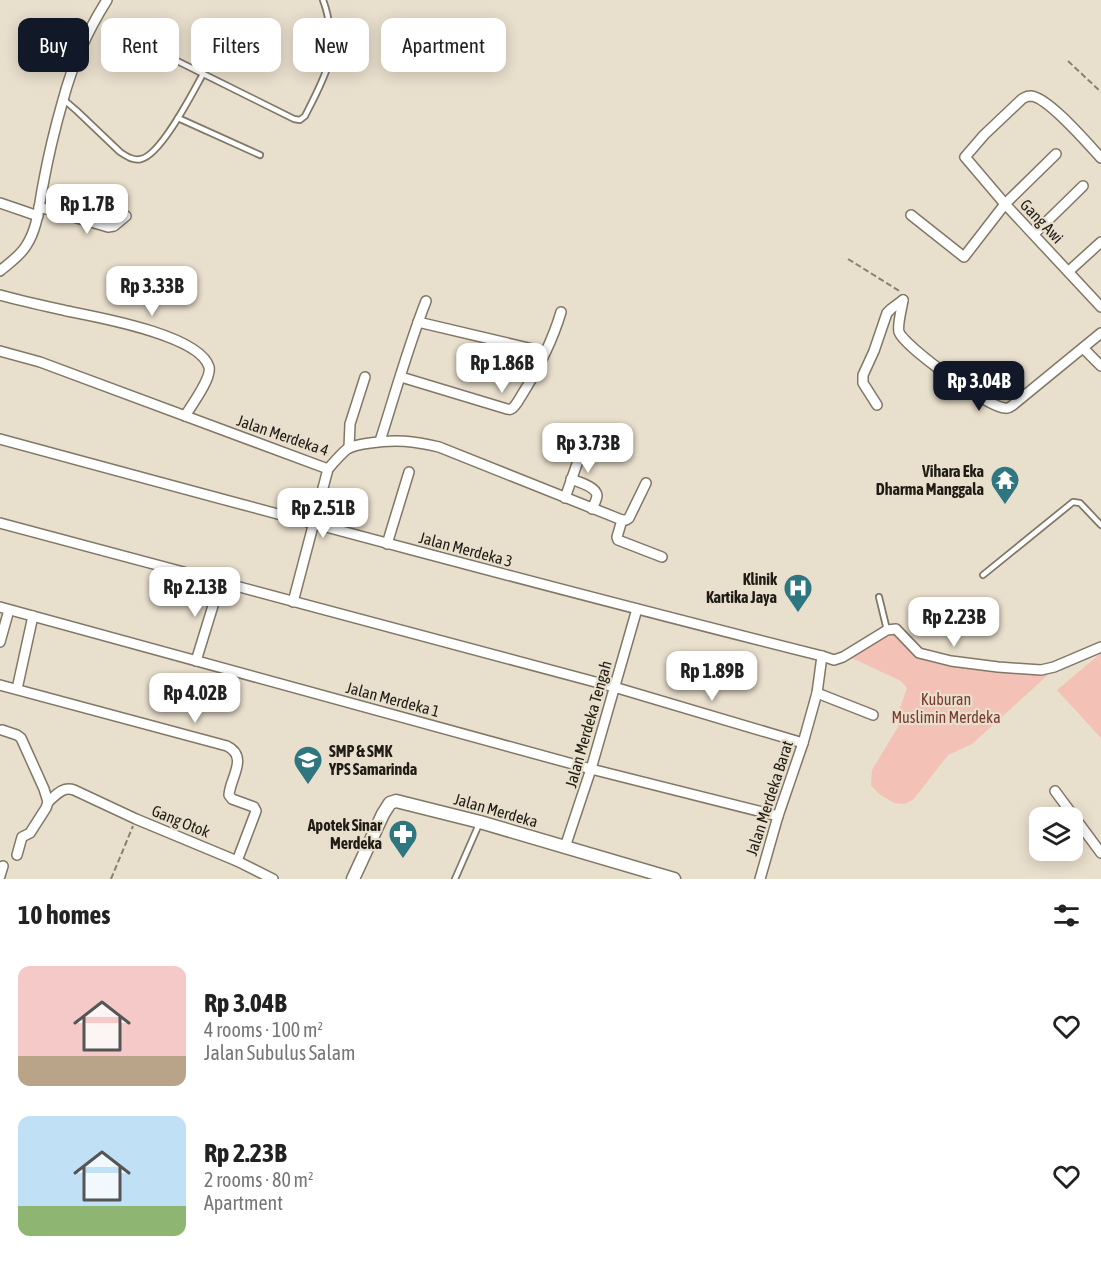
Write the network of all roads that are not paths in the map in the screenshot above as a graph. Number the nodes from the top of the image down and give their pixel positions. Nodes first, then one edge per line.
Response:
1 (107, 0) edge
2 (324, 0) edge
3 (179, 62) edge
4 (203, 74) junction
5 (63, 99) junction
6 (178, 118) junction
7 (1056, 154) dead end
8 (260, 155) dead end
9 (1101, 158) edge
10 (1083, 186) dead end
11 (0, 203) edge
12 (1005, 204) junction
13 (38, 212) junction
14 (911, 215) dead end
15 (126, 216) dead end
16 (1034, 234) junction
17 (1101, 242) edge
18 (0, 271) edge
19 (1069, 271) junction
20 (0, 295) edge
21 (426, 301) dead end
22 (1101, 307) edge
23 (561, 312) dead end
24 (418, 322) junction
25 (1101, 333) edge
26 (1083, 348) junction
27 (0, 351) edge
28 (545, 352) junction
29 (1101, 366) edge
30 (365, 376) dead end
31 (401, 377) junction
32 (877, 405) dead end
33 (185, 416) junction
34 (0, 439) edge
35 (380, 441) junction
36 (585, 441) dead end
37 (349, 448) junction
38 (328, 469) junction
39 (409, 471) dead end
40 (572, 479) junction
41 (646, 483) dead end
42 (565, 498) junction
43 (592, 509) junction
44 (622, 520) junction
45 (0, 523) edge
46 (313, 524) junction
47 (1101, 525) edge
48 (387, 543) junction
49 (662, 557) dead end
50 (982, 575) dead end
51 (220, 583) junction
52 (879, 597) dead end
53 (293, 602) junction
54 (4, 609) edge
55 (637, 609) junction
56 (33, 616) junction
57 (887, 630) junction
58 (0, 642) edge
59 (1101, 647) edge
60 (822, 656) junction
61 (196, 661) junction
62 (0, 685) edge
63 (614, 687) junction
64 (17, 689) junction
65 (817, 693) junction
66 (873, 715) dead end
67 (2, 730) dead end
68 (803, 743) junction
69 (591, 769) junction
70 (1055, 791) dead end
71 (48, 802) junction
72 (778, 816) junction
73 (480, 822) junction
74 (566, 847) junction
75 (1101, 853) edge
76 (17, 855) dead end
77 (237, 861) junction
78 (3, 866) dead end
79 (0, 876) edge
80 (273, 879) edge
81 (353, 879) edge
82 (455, 879) edge
83 (674, 879) edge
84 (760, 879) edge

1 - 5 street
2 - 4 lane
3 - 4 lane
4 - 6 lane
5 - 6 lane
5 - 13 street
6 - 8 lane
7 - 12 street
9 - 12 street, Gang Awi
10 - 16 street
11 - 13 street
12 - 14 street
12 - 16 street, Gang Awi
13 - 15 street
13 - 18 street
16 - 19 street, Gang Awi
17 - 19 street
19 - 22 street, Gang Awi
20 - 33 street
21 - 24 street
23 - 28 street
24 - 28 street
24 - 31 street
25 - 26 street
26 - 29 street
26 - 32 street
27 - 33 street, Jalan Merdeka 4
28 - 31 street
30 - 37 street
31 - 35 street
33 - 38 street, Jalan Merdeka 4
34 - 46 street, Jalan Merdeka 3
35 - 37 street, Jalan Merdeka 4
35 - 42 street, Jalan Merdeka 4
36 - 40 street
37 - 38 street, Jalan Merdeka 4
38 - 46 street
39 - 48 street
40 - 42 street
40 - 43 street
41 - 44 street
42 - 43 street, Jalan Merdeka 4
43 - 44 street, Jalan Merdeka 4
44 - 49 street
45 - 51 street
46 - 48 street, Jalan Merdeka 3
46 - 53 street
47 - 50 lane
48 - 55 street, Jalan Merdeka 3
51 - 53 street
51 - 61 street
52 - 57 lane
53 - 63 street
54 - 56 street, Jalan Merdeka 1
54 - 58 street
55 - 60 street, Jalan Merdeka 3
55 - 63 street, Jalan Merdeka Tengah
56 - 61 street, Jalan Merdeka 1
56 - 64 street
57 - 59 street
57 - 60 street
60 - 65 street, Jalan Merdeka Barat
61 - 69 street, Jalan Merdeka 1
62 - 64 street
63 - 68 street
63 - 69 street, Jalan Merdeka Tengah
64 - 77 street
65 - 66 street
65 - 68 street, Jalan Merdeka Barat
67 - 71 street
68 - 72 street, Jalan Merdeka Barat
69 - 72 street, Jalan Merdeka 1
69 - 74 street, Jalan Merdeka Tengah
70 - 75 street
71 - 76 street
71 - 77 street, Gang Otok
72 - 84 street, Jalan Merdeka Barat
73 - 74 street, Jalan Merdeka
73 - 81 street, Jalan Merdeka
73 - 82 lane
74 - 83 street, Jalan Merdeka
77 - 80 street, Gang Otok
78 - 79 street

